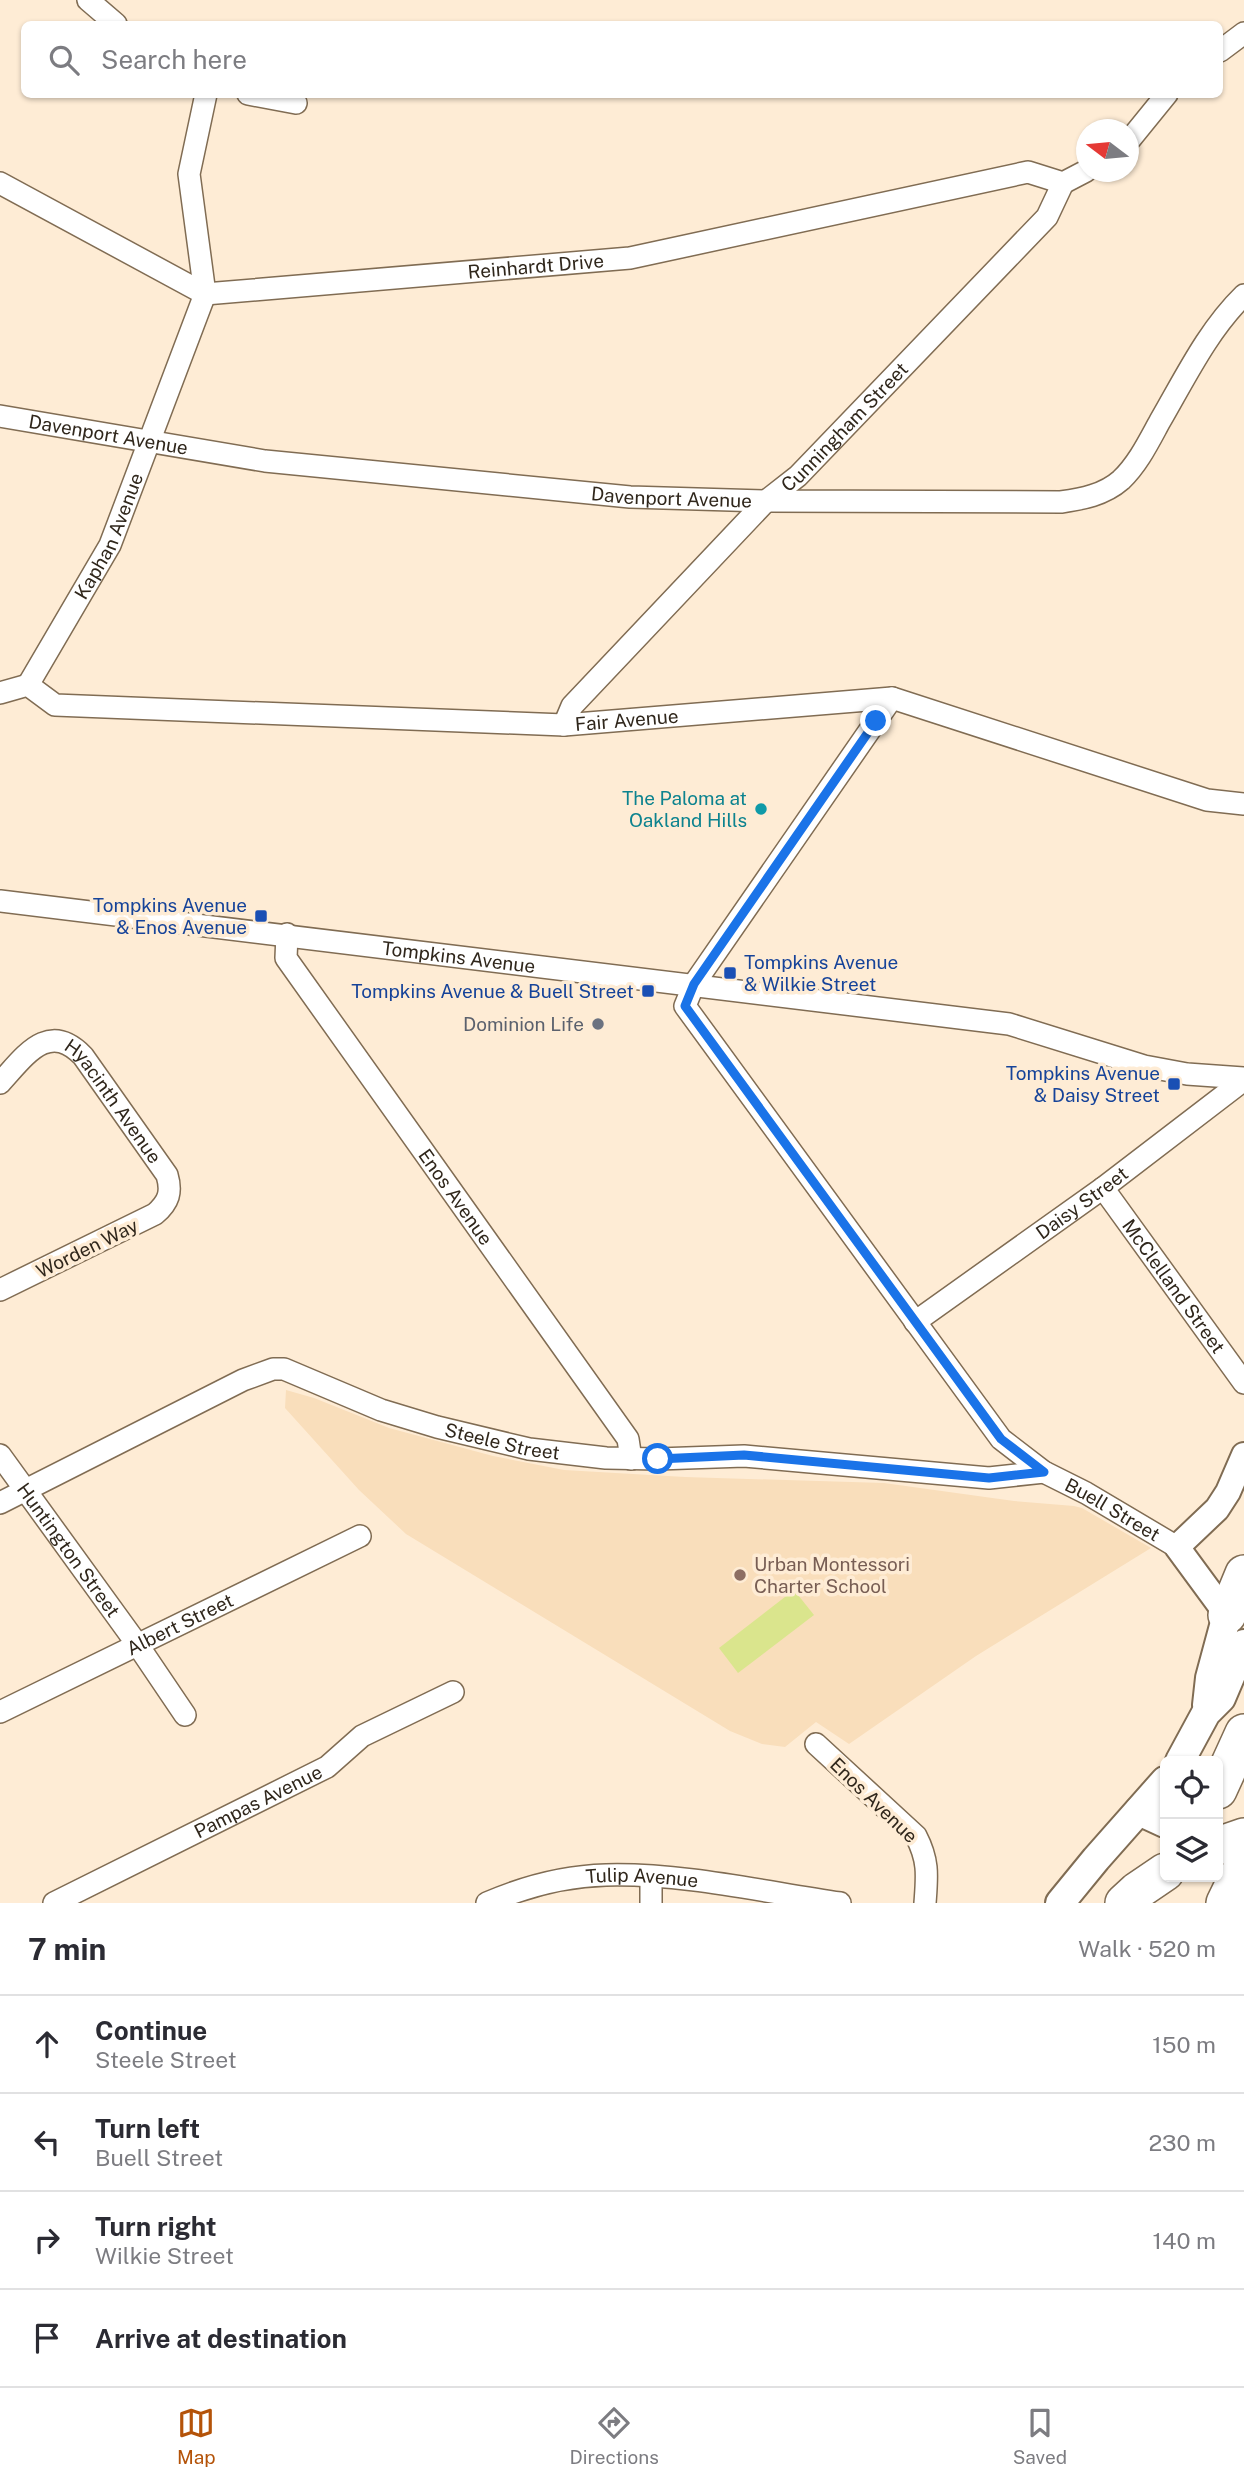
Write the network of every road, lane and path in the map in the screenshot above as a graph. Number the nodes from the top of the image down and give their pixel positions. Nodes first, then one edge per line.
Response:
1 (88, 0) edge
2 (112, 21) edge
3 (1244, 33) edge
4 (1223, 49) edge
5 (205, 98) edge
6 (269, 98) edge
7 (1164, 98) edge
8 (296, 103) dead end
9 (1139, 129) edge
10 (1076, 176) edge
11 (0, 183) edge
12 (1063, 183) junction
13 (205, 294) junction
14 (1244, 295) edge
15 (0, 416) edge
16 (149, 443) junction
17 (766, 501) junction
18 (28, 685) junction
19 (0, 693) edge
20 (892, 698) junction
21 (564, 725) junction
22 (1244, 804) edge
23 (0, 901) edge
24 (287, 934) junction
25 (694, 984) junction
26 (1244, 1079) edge
27 (0, 1083) edge
28 (1103, 1188) junction
29 (169, 1199) joint
30 (0, 1290) edge
31 (915, 1322) junction
32 (1244, 1382) edge
33 (1244, 1454) edge
34 (0, 1455) edge
35 (631, 1459) junction
36 (1044, 1472) junction
37 (26, 1491) junction
38 (0, 1503) edge
39 (360, 1536) dead end
40 (1177, 1547) junction
41 (1244, 1574) edge
42 (1238, 1633) edge
43 (137, 1644) junction
44 (453, 1692) dead end
45 (0, 1712) edge
46 (185, 1715) dead end
47 (1244, 1733) edge
48 (816, 1744) dead end
49 (1183, 1756) edge
50 (1223, 1779) edge
51 (1160, 1787) edge
52 (1139, 1811) junction
53 (1160, 1821) edge
54 (1223, 1830) edge
55 (1244, 1830) edge
56 (1244, 1837) edge
57 (1223, 1844) edge
58 (1244, 1864) edge
59 (651, 1877) junction
60 (1167, 1888) edge
61 (54, 1903) edge
62 (488, 1903) edge
63 (651, 1903) edge
64 (840, 1903) edge
65 (925, 1903) edge
66 (1060, 1903) edge
67 (1124, 1903) edge
68 (1225, 1903) edge

1 - 2 street
3 - 4 street
5 - 13 street, Kaphan Avenue
6 - 8 street
7 - 9 street
10 - 12 street
11 - 13 street
12 - 13 street, Reinhardt Drive
12 - 17 street, Cunningham Street
13 - 16 street, Kaphan Avenue
14 - 17 street, Davenport Avenue
15 - 16 street, Davenport Avenue
16 - 17 street, Davenport Avenue
16 - 18 street, Kaphan Avenue
17 - 21 street, Cunningham Street
18 - 19 street
18 - 21 street, Fair Avenue
20 - 21 street, Fair Avenue
20 - 22 street, Fair Avenue
20 - 25 street
23 - 24 street, Tompkins Avenue
24 - 25 street, Tompkins Avenue
24 - 35 street, Enos Avenue
25 - 26 street, Tompkins Avenue
25 - 31 street, Buell Street
26 - 28 street, Daisy Street
27 - 29 street, Hyacinth Avenue
28 - 31 street, Daisy Street
28 - 32 street, McClelland Street
29 - 30 street, Worden Way
31 - 36 street, Buell Street
33 - 40 street
34 - 37 street, Huntington Street
35 - 36 street, Steele Street
35 - 37 street, Steele Street
36 - 40 street, Buell Street
37 - 38 street, Steele Street
37 - 43 street, Huntington Street
39 - 43 street, Albert Street
40 - 42 street, Buell Street
41 - 42 highway
42 - 49 main road
43 - 45 street, Albert Street
43 - 46 street, Huntington Street
44 - 61 street, Pampas Avenue
47 - 50 highway
48 - 65 street, Enos Avenue
51 - 52 main road
52 - 53 main road
52 - 66 main road
54 - 55 main road
56 - 57 highway
58 - 68 highway
59 - 62 street, Tulip Avenue
59 - 63 street
59 - 64 street, Tulip Avenue
60 - 67 highway

